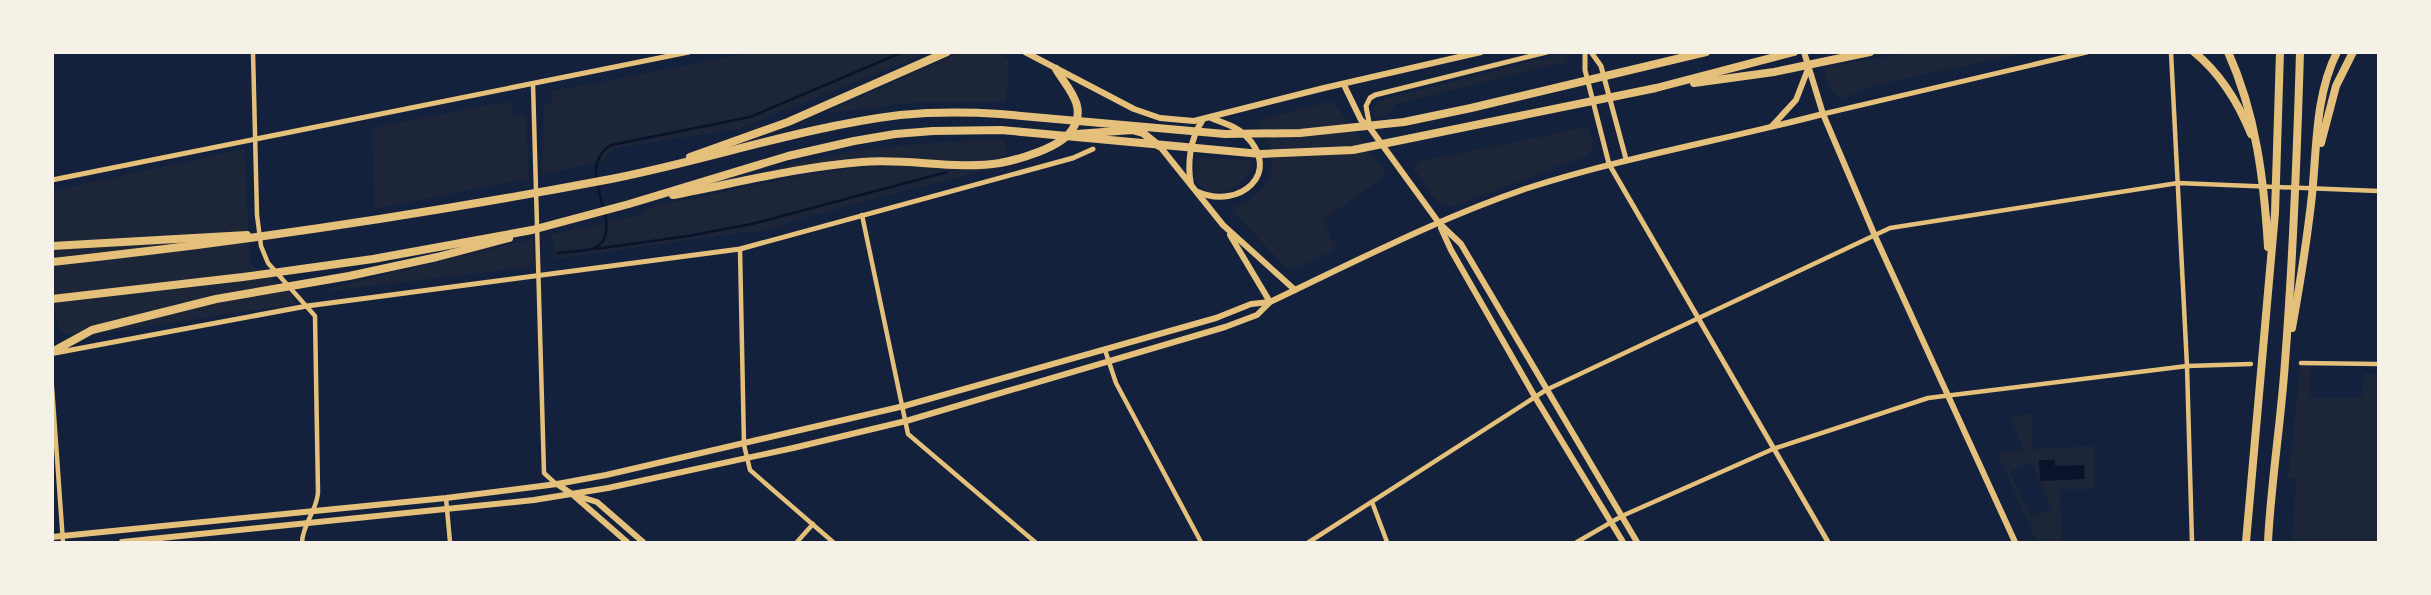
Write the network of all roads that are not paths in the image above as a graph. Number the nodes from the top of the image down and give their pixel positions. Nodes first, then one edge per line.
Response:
1 (253, 52) edge
2 (689, 52) edge
3 (947, 52) edge
4 (1025, 52) edge
5 (1481, 52) edge
6 (1547, 52) edge
7 (1585, 52) edge
8 (1591, 52) edge
9 (1706, 52) edge
10 (1794, 52) edge
11 (1804, 52) edge
12 (2087, 52) edge
13 (2171, 52) edge
14 (2194, 52) edge
15 (2228, 52) edge
16 (2280, 52) edge
17 (2300, 52) edge
18 (2337, 52) edge
19 (2353, 52) edge
20 (1869, 53) edge
21 (1696, 54) edge
22 (1056, 69) junction
23 (1808, 69) junction
24 (533, 84) junction
25 (1344, 85) junction
26 (1656, 88) junction
27 (1823, 114) junction
28 (1211, 118) junction
29 (1202, 121) junction
30 (1370, 128) junction
31 (1771, 128) junction
32 (1066, 136) junction
33 (255, 139) junction
34 (1093, 149) dead end
35 (1162, 149) joint
36 (2259, 156) junction
37 (1626, 159) junction
38 (1609, 164) junction
39 (648, 171) junction
40 (52, 180) edge
41 (2314, 180) junction
42 (2178, 183) junction
43 (1194, 189) junction
44 (2378, 191) edge
45 (629, 204) junction
46 (862, 215) junction
47 (1439, 223) junction
48 (1223, 225) junction
49 (532, 230) junction
50 (285, 233) junction
51 (1875, 236) junction
52 (52, 246) edge
53 (740, 249) junction
54 (52, 262) edge
55 (539, 276) junction
56 (2269, 288) junction
57 (1295, 289) junction
58 (52, 299) edge
59 (1269, 302) junction
60 (307, 306) junction
61 (1697, 319) junction
62 (1105, 350) junction
63 (52, 352) edge
64 (1108, 362) junction
65 (2301, 363) dead end
66 (2251, 364) dead end
67 (2378, 365) edge
68 (2187, 366) junction
69 (2285, 366) junction
70 (52, 387) edge
71 (1546, 390) junction
72 (1947, 395) junction
73 (1535, 397) junction
74 (904, 406) junction
75 (906, 421) junction
76 (744, 444) junction
77 (1773, 449) junction
78 (746, 458) junction
79 (557, 484) junction
80 (572, 494) junction
81 (446, 498) junction
82 (1372, 502) junction
83 (315, 509) junction
84 (447, 509) junction
85 (1622, 516) junction
86 (1612, 523) junction
87 (306, 524) junction
88 (813, 524) junction
89 (160, 527) junction
90 (52, 537) edge
91 (62, 539) edge
92 (162, 540) edge
93 (121, 542) edge
94 (302, 542) edge
95 (450, 542) edge
96 (627, 542) edge
97 (643, 542) edge
98 (797, 542) edge
99 (833, 542) edge
100 (1035, 542) edge
101 (1201, 542) edge
102 (1309, 542) edge
103 (1387, 542) edge
104 (1577, 542) edge
105 (1623, 542) edge
106 (1637, 542) edge
107 (1828, 542) edge
108 (2015, 542) edge
109 (2192, 542) edge
110 (2246, 542) edge
111 (2268, 542) edge

1 - 33 street
2 - 24 street
3 - 39 highway
4 - 22 main road
5 - 25 main road
6 - 30 street
7 - 38 street
8 - 37 street
9 - 21 highway
10 - 26 highway
11 - 23 main road
12 - 27 street
13 - 42 street
14 - 36 highway
15 - 36 highway
16 - 56 highway
17 - 69 highway
18 - 41 highway
19 - 41 highway
20 - 26 highway
21 - 39 highway
22 - 29 main road
22 - 32 highway
23 - 27 main road
23 - 31 main road
24 - 33 street
24 - 55 street
25 - 28 main road
25 - 30 main road
26 - 45 highway
27 - 31 main road
27 - 51 main road
28 - 29 main road
28 - 43 main road
29 - 43 main road
30 - 47 main road
31 - 37 main road
32 - 35 highway
32 - 45 highway
33 - 40 street
33 - 60 street
34 - 46 street
35 - 43 main road
36 - 56 highway
37 - 38 main road
38 - 47 main road
38 - 61 street
39 - 50 highway
41 - 69 highway
42 - 44 street
42 - 51 street
42 - 68 street
43 - 48 main road
45 - 49 highway
46 - 53 street
46 - 74 street
47 - 57 main road
47 - 71 main road
47 - 73 main road
48 - 57 main road
48 - 59 main road
49 - 58 highway
49 - 63 highway
50 - 52 highway
50 - 54 highway
51 - 61 street
51 - 72 main road
53 - 55 street
53 - 76 street
55 - 60 street
55 - 79 street
56 - 110 highway
57 - 59 main road
59 - 62 main road
59 - 64 main road
60 - 63 street
60 - 83 street
61 - 71 street
61 - 77 street
62 - 64 street
62 - 74 main road
64 - 75 main road
64 - 101 street
65 - 67 street
66 - 68 street
68 - 72 street
68 - 109 street
69 - 111 highway
70 - 91 street
71 - 73 street
71 - 85 main road
72 - 77 street
72 - 108 main road
73 - 82 street
73 - 86 main road
74 - 75 street
74 - 76 main road
75 - 78 main road
75 - 100 street
76 - 78 street
76 - 79 main road
77 - 85 street
77 - 107 street
78 - 80 main road
78 - 88 street
79 - 80 main road
79 - 81 main road
80 - 84 main road
80 - 96 main road
80 - 97 main road
81 - 83 main road
81 - 84 street
82 - 102 street
82 - 103 street
83 - 87 street
83 - 89 main road
84 - 87 main road
84 - 95 street
85 - 86 street
85 - 106 main road
86 - 104 street
86 - 105 main road
87 - 92 main road
87 - 94 street
88 - 98 street
88 - 99 street
89 - 91 main road
89 - 92 street
90 - 91 main road
92 - 93 main road

